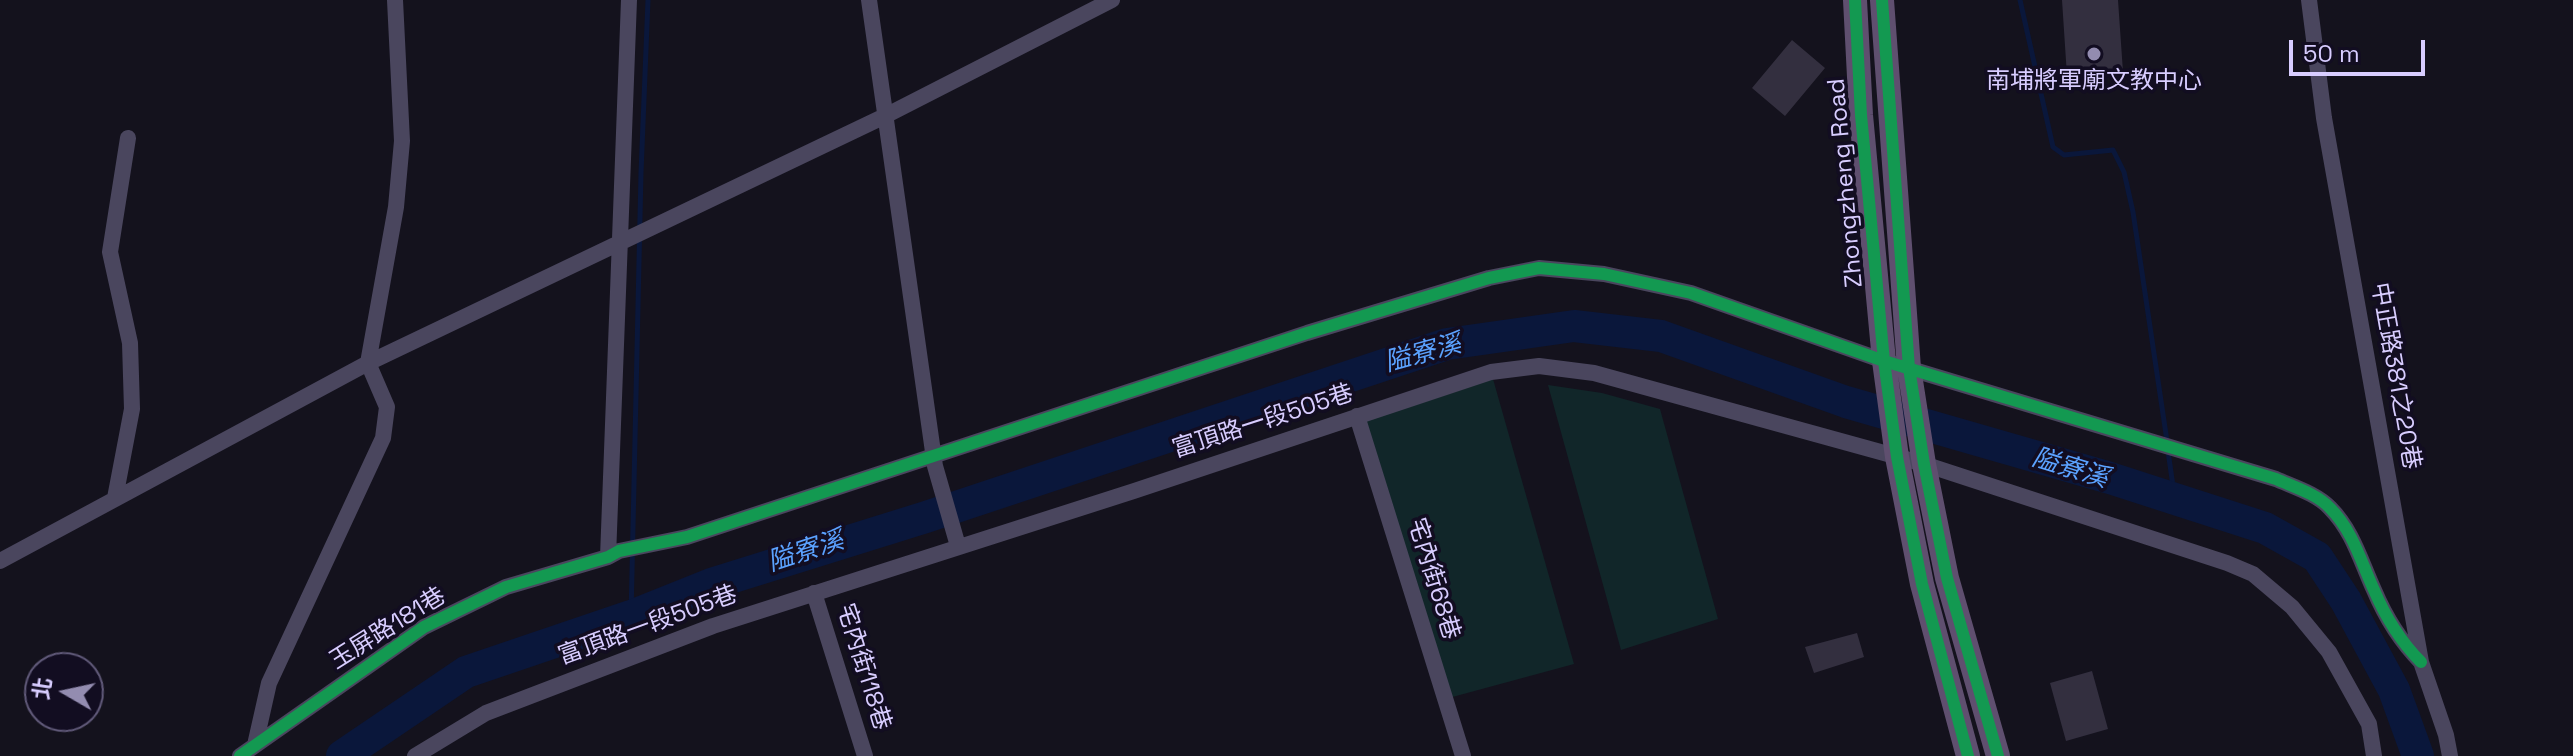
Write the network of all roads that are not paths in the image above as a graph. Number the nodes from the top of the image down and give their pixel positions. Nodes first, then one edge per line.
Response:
1 (395, 0) edge
2 (629, 0) edge
3 (869, 0) edge
4 (1112, 0) edge
5 (2309, 0) edge
6 (1855, 1) edge
7 (1883, 1) edge
8 (885, 116) junction
9 (128, 138) dead end
10 (621, 241) junction
11 (1884, 361) junction
12 (368, 363) junction
13 (1909, 368) junction
14 (1357, 416) junction
15 (1897, 457) junction
16 (935, 462) junction
17 (1924, 464) junction
18 (115, 498) junction
19 (956, 540) junction
20 (613, 554) junction
21 (0, 561) edge
22 (814, 593) junction
23 (2421, 662) junction
24 (255, 745) junction
25 (240, 756) edge
26 (415, 756) edge
27 (865, 756) edge
28 (1463, 756) edge
29 (1968, 756) edge
30 (1998, 756) edge
31 (2374, 756) edge
32 (2450, 756) edge

1 - 12 street
2 - 10 street
3 - 8 street
4 - 8 street
5 - 23 street, 中正路381之20巷
6 - 7 street
6 - 11 main road, Zhongzheng Road
7 - 13 main road, Zhongzheng Road
8 - 10 street
8 - 16 street
9 - 18 street
10 - 12 street
10 - 20 street
11 - 13 street, 玉屏路181巷
11 - 15 main road, Zhongzheng Road
11 - 16 street, 玉屏路181巷
12 - 18 street
12 - 24 street
13 - 17 main road, Zhongzheng Road
13 - 23 street, 玉屏路181巷
14 - 15 street, 富頂路一段505巷
14 - 19 street, 富頂路一段505巷
14 - 28 street, 宅內街68巷
15 - 17 street, 富頂路一段505巷
15 - 29 main road
16 - 19 street
16 - 20 street, 玉屏路181巷
17 - 30 main road
17 - 31 street, 富頂路一段505巷
18 - 21 street
19 - 22 street, 富頂路一段505巷
20 - 24 street, 玉屏路181巷
22 - 26 street, 富頂路一段505巷
22 - 27 street, 宅內街118巷
23 - 32 street, 中正路381之20巷
24 - 25 street, 玉屏路181巷

